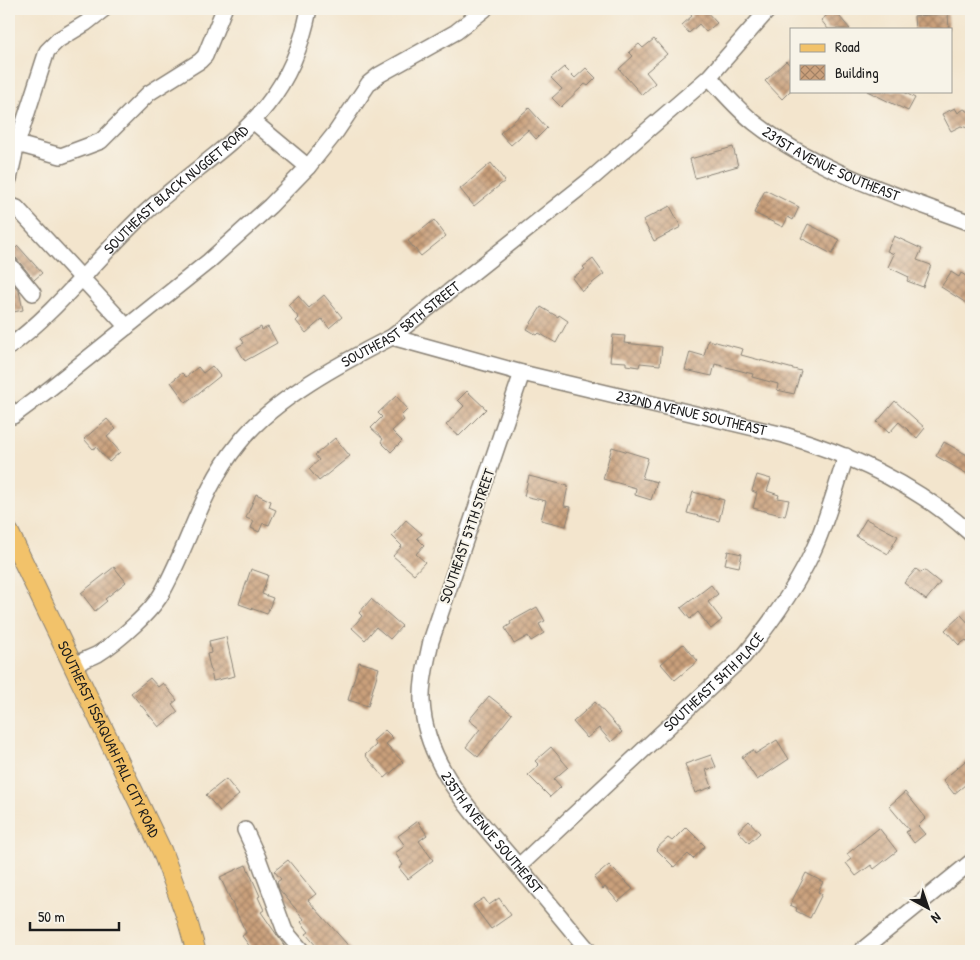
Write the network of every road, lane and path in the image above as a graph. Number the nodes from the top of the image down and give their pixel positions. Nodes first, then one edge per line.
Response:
1 (104, 9) edge
2 (224, 9) edge
3 (309, 9) edge
4 (485, 9) edge
5 (769, 9) edge
6 (709, 77) junction
7 (254, 122) junction
8 (17, 144) junction
9 (308, 167) junction
10 (9, 179) edge
11 (9, 205) edge
12 (971, 223) edge
13 (9, 264) edge
14 (82, 277) junction
15 (33, 293) dead end
16 (127, 327) junction
17 (392, 337) junction
18 (9, 347) edge
19 (522, 373) junction
20 (9, 408) edge
21 (846, 456) junction
22 (9, 532) edge
23 (971, 534) edge
24 (74, 665) junction
25 (422, 701) joint
26 (245, 830) dead end
27 (971, 862) edge
28 (519, 866) junction
29 (196, 951) edge
30 (302, 951) edge
31 (588, 951) edge
32 (861, 951) edge

1 - 8 street
2 - 8 street
3 - 7 street, SOUTHEAST BLACK NUGGET ROAD
4 - 9 street
5 - 6 street, SOUTHEAST 58TH STREET
6 - 12 street, 231ST AVENUE SOUTHEAST
6 - 17 street, SOUTHEAST 58TH STREET
7 - 9 street
7 - 14 street, SOUTHEAST BLACK NUGGET ROAD
8 - 10 street
9 - 16 street
11 - 14 street
13 - 15 street
14 - 16 street
14 - 18 street, SOUTHEAST BLACK NUGGET ROAD
16 - 20 street
17 - 19 street, 232ND AVENUE SOUTHEAST
17 - 24 street, SOUTHEAST 58TH STREET
19 - 21 street, 232ND AVENUE SOUTHEAST
19 - 25 street, SOUTHEAST 57TH STREET
21 - 23 street, 232ND AVENUE SOUTHEAST
21 - 28 street, SOUTHEAST 54TH PLACE
22 - 24 main road, SOUTHEAST ISSAQUAH FALL CITY ROAD
24 - 29 main road, SOUTHEAST ISSAQUAH FALL CITY ROAD
25 - 28 street, 235TH AVENUE SOUTHEAST
26 - 30 street
27 - 32 street
28 - 31 street, 235TH AVENUE SOUTHEAST

